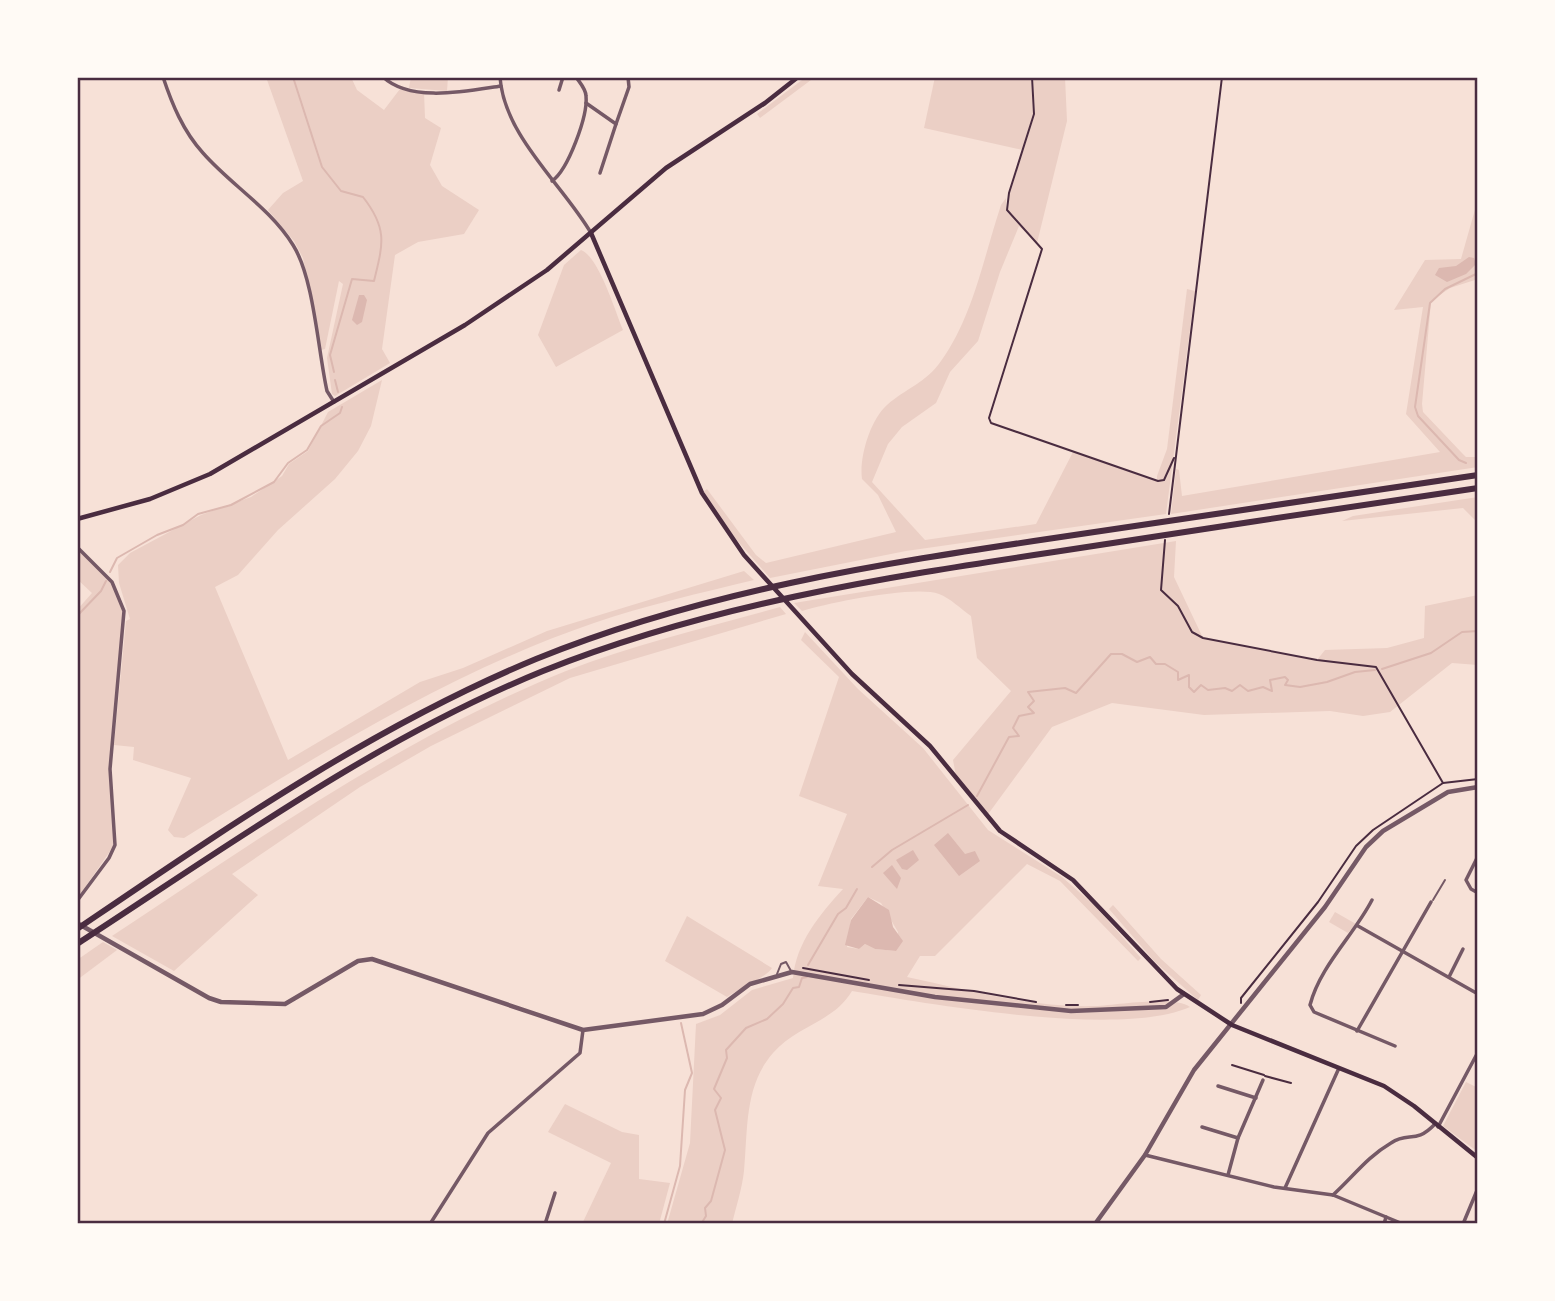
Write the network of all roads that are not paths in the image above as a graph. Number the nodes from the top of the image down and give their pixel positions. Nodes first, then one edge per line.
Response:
1 (163, 77) edge
2 (383, 77) edge
3 (500, 77) edge
4 (563, 77) edge
5 (576, 77) edge
6 (628, 77) edge
7 (798, 77) edge
8 (501, 86) junction
9 (559, 90) dead end
10 (586, 103) junction
11 (616, 124) junction
12 (600, 173) dead end
13 (552, 181) junction
14 (591, 233) junction
15 (334, 403) junction
16 (1478, 475) edge
17 (1478, 488) edge
18 (77, 519) edge
19 (77, 547) edge
20 (1478, 787) edge
21 (1478, 856) edge
22 (1444, 880) dead end
23 (1478, 893) edge
24 (1373, 900) dead end
25 (77, 901) edge
26 (1431, 902) joint
27 (77, 923) edge
28 (1358, 926) junction
29 (77, 929) edge
30 (77, 944) edge
31 (1463, 949) dead end
32 (1403, 951) junction
33 (777, 971) junction
34 (792, 972) junction
35 (1449, 977) junction
36 (1184, 994) junction
37 (1478, 994) edge
38 (1232, 1025) junction
39 (583, 1030) junction
40 (1357, 1031) junction
41 (1395, 1046) dead end
42 (1478, 1052) edge
43 (1339, 1068) junction
44 (1264, 1078) road end
45 (1219, 1086) dead end
46 (1255, 1098) junction
47 (1437, 1126) junction
48 (1202, 1127) dead end
49 (1238, 1138) junction
50 (1145, 1155) junction
51 (1478, 1158) edge
52 (1228, 1175) junction
53 (1285, 1188) junction
54 (1478, 1188) edge
55 (555, 1193) dead end
56 (1334, 1195) junction
57 (1386, 1217) junction
58 (433, 1223) edge
59 (545, 1224) edge
60 (1095, 1224) edge
61 (1384, 1224) edge
62 (1403, 1224) edge
63 (1463, 1224) edge

1 - 15 street
2 - 8 street
3 - 8 street
4 - 9 street
5 - 10 street
6 - 11 street
7 - 14 main road
8 - 13 street
10 - 11 street
10 - 13 street
11 - 12 street
13 - 14 street
14 - 15 main road
14 - 36 main road
15 - 18 main road
16 - 29 highway
17 - 30 highway
19 - 25 street
20 - 38 street
21 - 23 street
22 - 26 lane
24 - 28 street
26 - 32 street
27 - 39 street
28 - 32 street
28 - 40 street
31 - 35 street
32 - 35 street
32 - 40 street
33 - 34 street
33 - 34 lane
33 - 39 street
34 - 36 street
35 - 37 street
36 - 38 main road
38 - 43 main road
38 - 50 street
39 - 58 street
40 - 41 street
42 - 47 street
43 - 47 main road
43 - 53 street
44 - 46 street
45 - 46 street
46 - 49 street
47 - 51 main road
47 - 56 street
48 - 49 street
49 - 52 street
50 - 52 street
50 - 60 street
52 - 53 street
53 - 56 street
54 - 63 street
55 - 59 street
56 - 57 street
57 - 61 street
57 - 62 street

